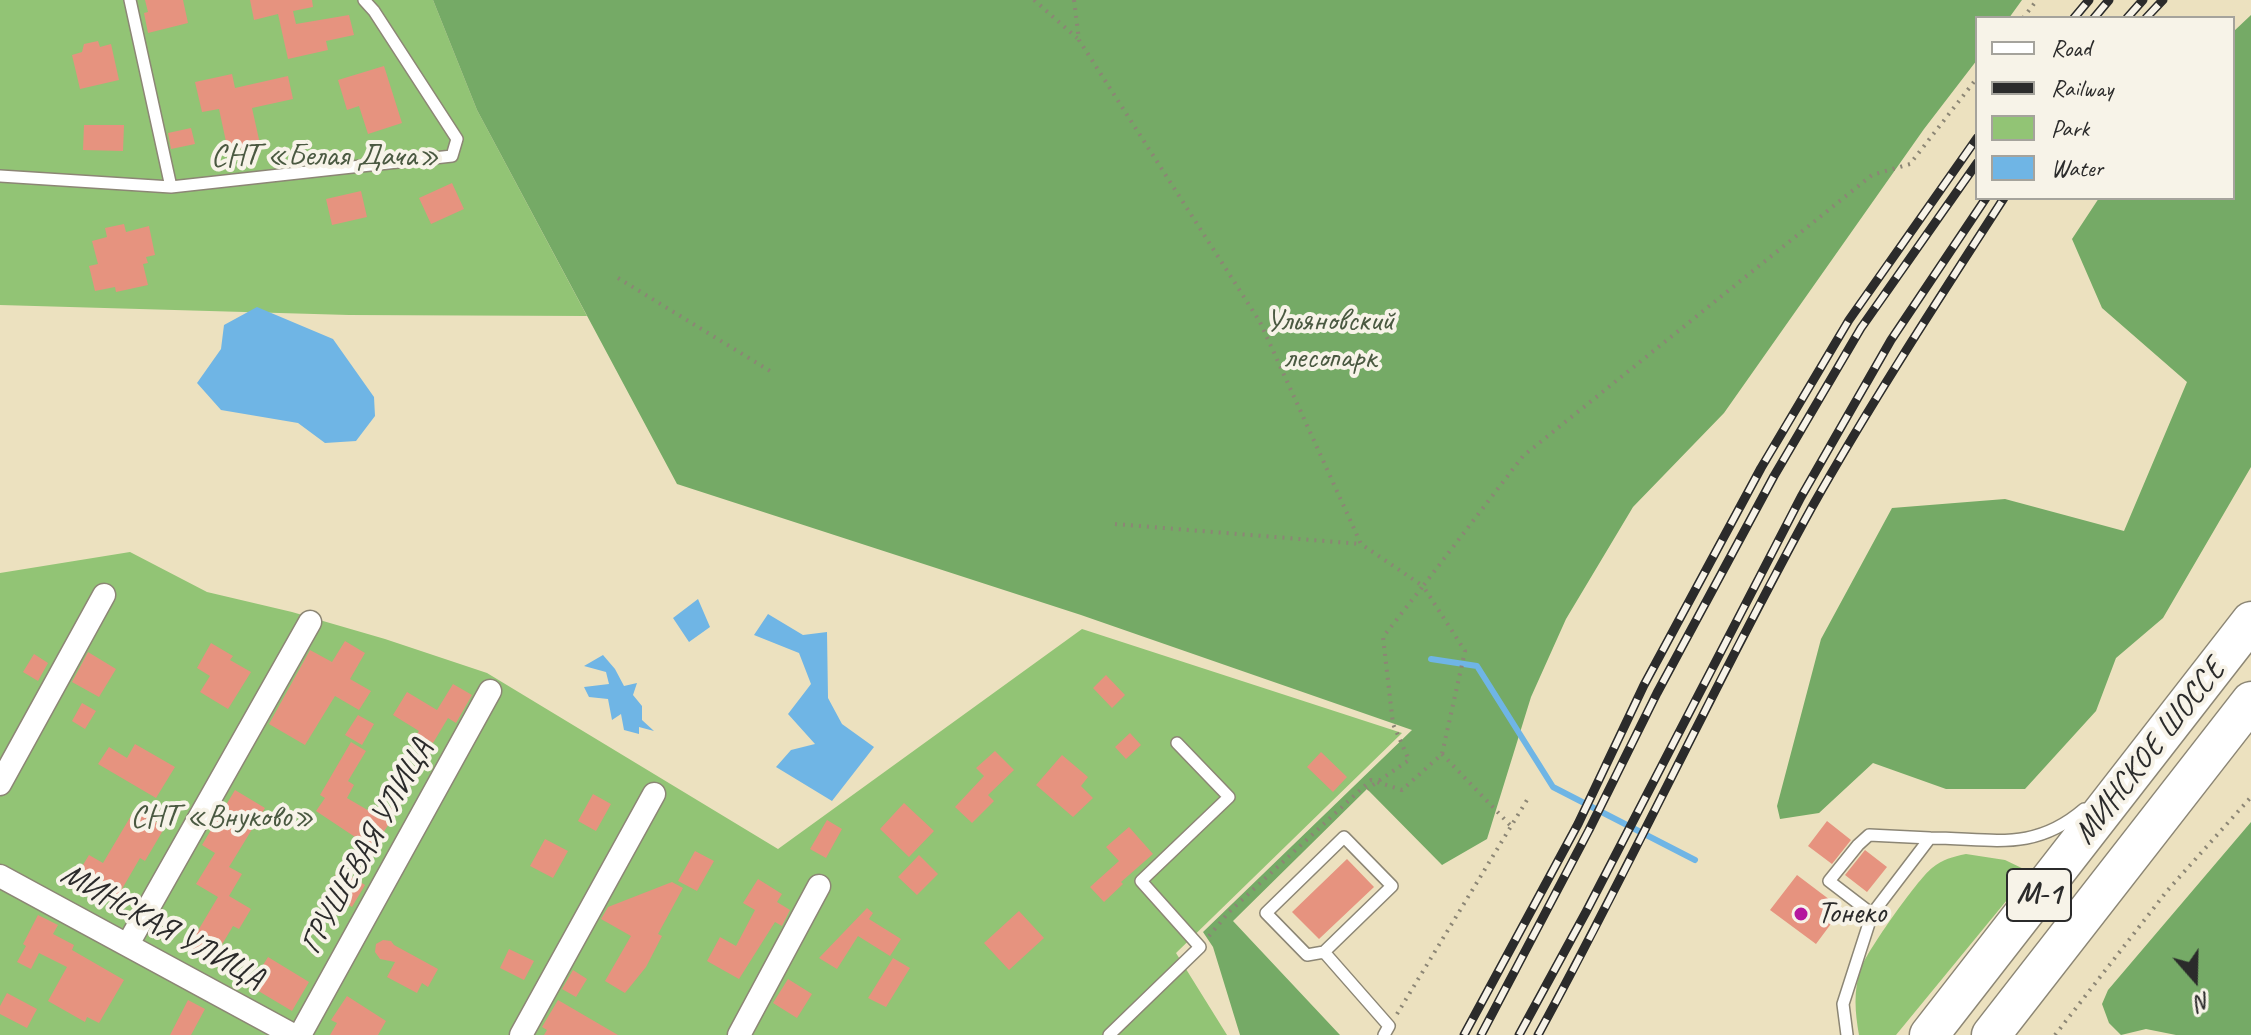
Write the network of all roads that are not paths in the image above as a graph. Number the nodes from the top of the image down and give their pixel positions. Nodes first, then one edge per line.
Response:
1 (130, 0) edge
2 (364, 0) edge
3 (0, 176) edge
4 (171, 187) junction
5 (104, 595) dead end
6 (2251, 621) edge
7 (310, 622) dead end
8 (490, 691) dead end
9 (2251, 701) edge
10 (1177, 743) dead end
11 (2148, 754) junction
12 (0, 784) edge
13 (654, 794) dead end
14 (1930, 838) junction
15 (0, 876) edge
16 (819, 886) dead end
17 (1872, 914) junction
18 (128, 944) junction
19 (1324, 952) junction
20 (2018, 1021) edge
21 (1386, 1030) edge
22 (293, 1035) edge
23 (300, 1035) edge
24 (521, 1035) edge
25 (739, 1035) edge
26 (1109, 1035) edge
27 (1847, 1035) edge
28 (1929, 1035) edge
29 (1991, 1035) edge

1 - 4 lane
2 - 4 lane
3 - 4 lane
5 - 12 street
6 - 11 highway, МИНСКОЕ ШОССЕ / М-1
7 - 18 street
8 - 23 street, ГРУШЕВАЯ УЛИЦА
9 - 20 highway, МИНСКОЕ ШОССЕ / М-1
10 - 26 lane
11 - 14 lane
11 - 28 highway, МИНСКОЕ ШОССЕ / М-1
13 - 24 street
14 - 17 lane
14 - 17 lane
15 - 18 street, МИНСКАЯ УЛИЦА
16 - 25 street
17 - 27 lane
18 - 22 street, МИНСКАЯ УЛИЦА
19 - 19 lane
19 - 21 lane
20 - 29 highway, МИНСКОЕ ШОССЕ / М-1

